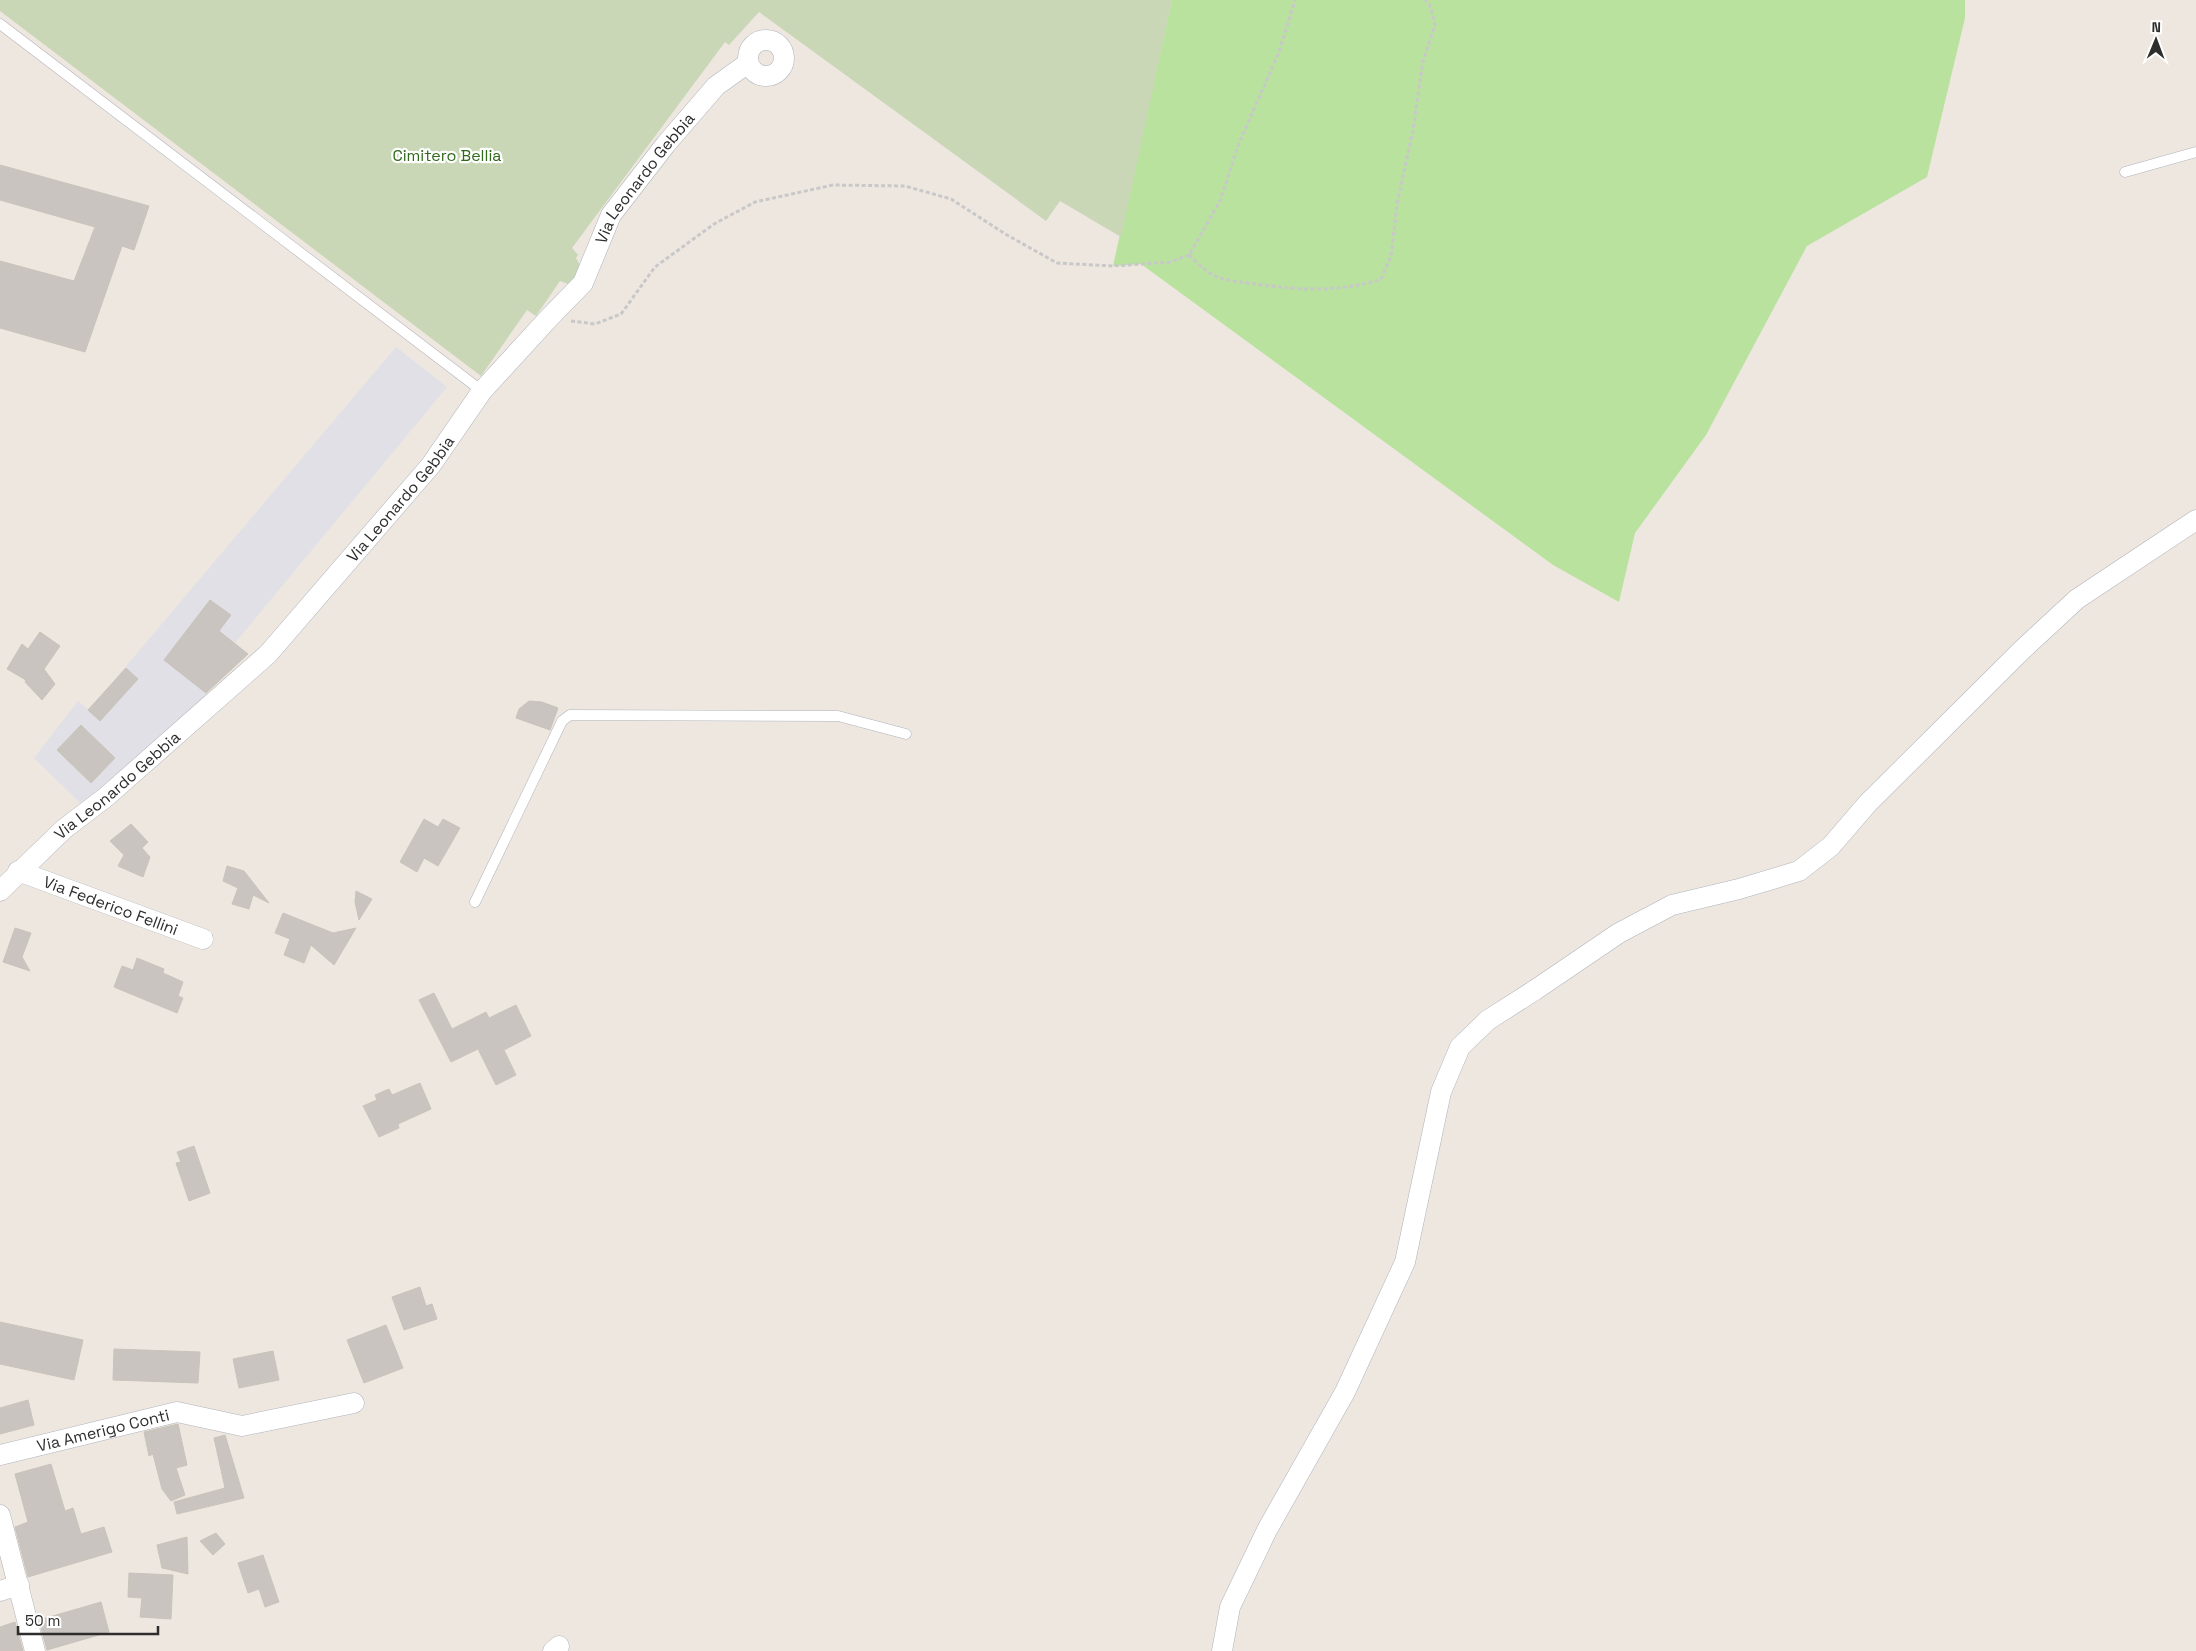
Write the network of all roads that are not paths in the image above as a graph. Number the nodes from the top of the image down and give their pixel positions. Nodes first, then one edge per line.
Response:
1 (0, 24) edge
2 (748, 63) dead end
3 (2196, 152) edge
4 (2125, 172) dead end
5 (482, 391) junction
6 (2196, 520) edge
7 (906, 734) dead end
8 (18, 871) junction
9 (0, 891) edge
10 (475, 902) dead end
11 (203, 939) dead end
12 (354, 1403) dead end
13 (0, 1455) edge
14 (0, 1515) edge
15 (19, 1586) junction
16 (0, 1591) edge
17 (35, 1651) edge
18 (1222, 1651) edge

1 - 5 lane
2 - 5 street, Via Leonardo Gebbia
3 - 4 lane
5 - 8 street, Via Leonardo Gebbia
6 - 18 street
7 - 10 lane
8 - 9 street, Via Leonardo Gebbia
8 - 11 street, Via Federico Fellini
12 - 13 street, Via Amerigo Conti
14 - 15 street
15 - 16 street
15 - 17 street

